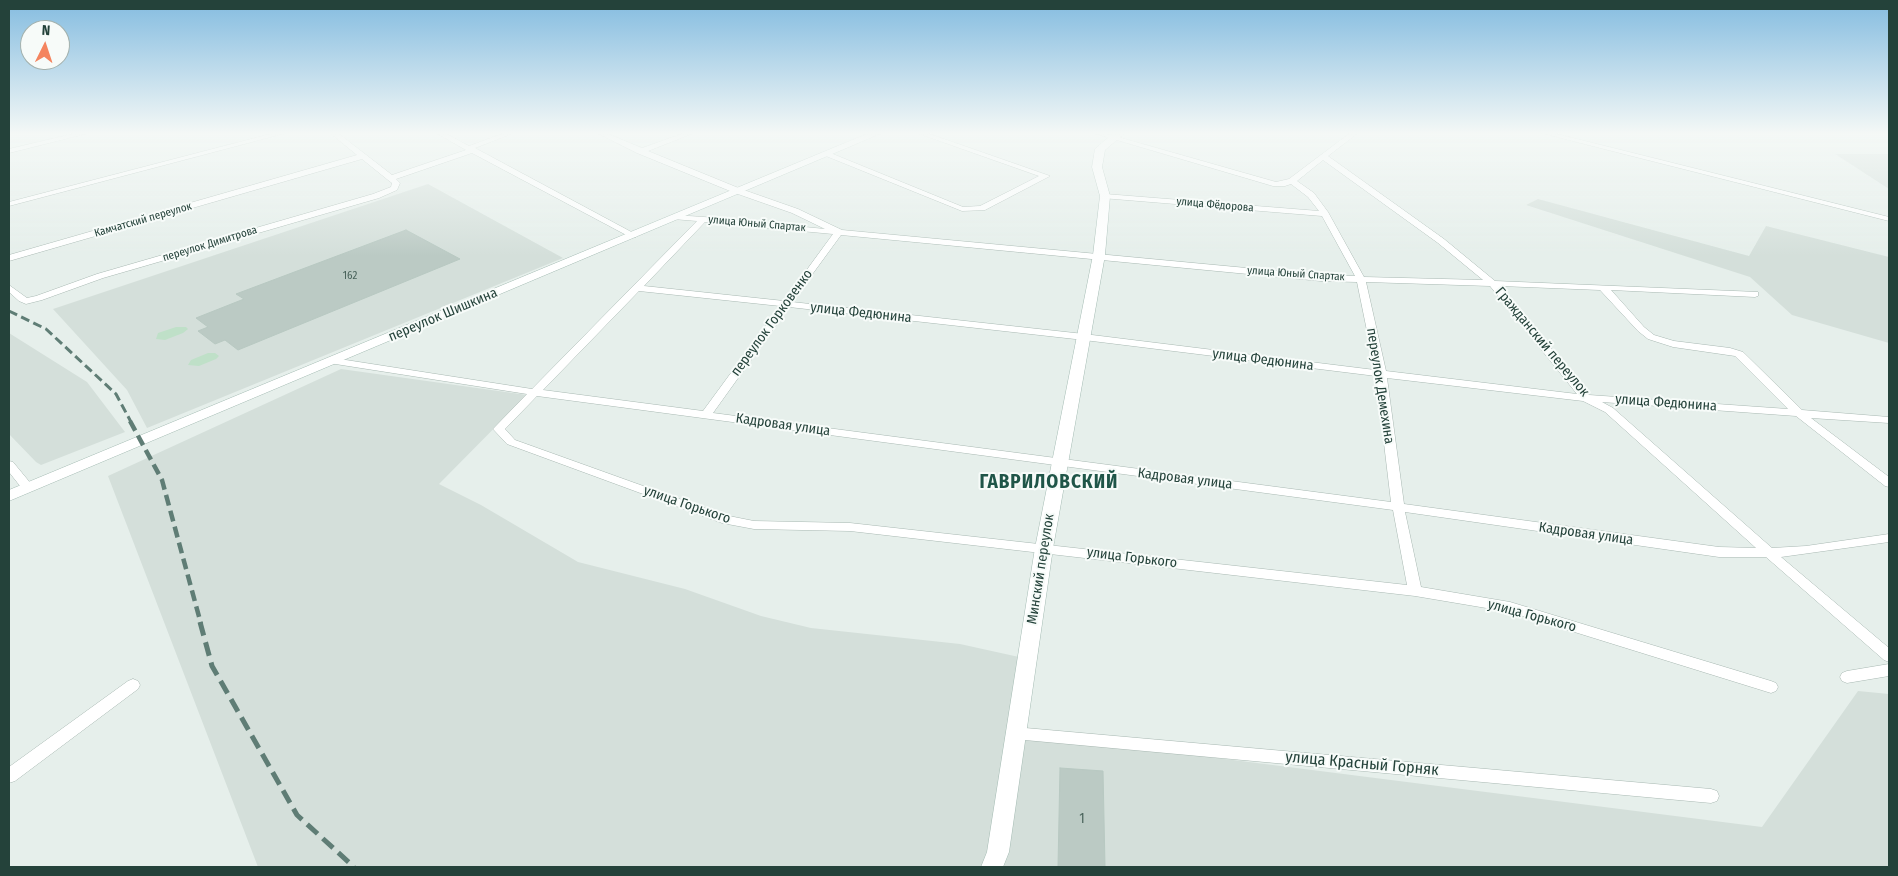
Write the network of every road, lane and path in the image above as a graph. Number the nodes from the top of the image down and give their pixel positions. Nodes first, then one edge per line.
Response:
1 (125, 174) edge
2 (301, 174) edge
3 (386, 174) edge
4 (402, 174) edge
5 (518, 174) edge
6 (696, 174) edge
7 (778, 174) edge
8 (875, 174) edge
9 (1040, 174) edge
10 (1099, 174) edge
11 (1242, 174) edge
12 (1302, 174) edge
13 (1348, 174) edge
14 (1708, 174) edge
15 (391, 178) junction
16 (1292, 182) junction
17 (738, 191) junction
18 (1105, 196) junction
19 (9, 204) edge
20 (1325, 214) junction
21 (676, 216) junction
22 (704, 219) junction
23 (1889, 219) edge
24 (839, 232) junction
25 (632, 235) junction
26 (1099, 256) junction
27 (9, 258) edge
28 (1361, 279) junction
29 (1493, 284) junction
30 (1604, 287) junction
31 (9, 288) edge
32 (638, 288) junction
33 (1755, 294) dead end
34 (786, 305) junction
35 (1084, 337) junction
36 (333, 362) junction
37 (1381, 374) junction
38 (533, 392) junction
39 (1586, 398) junction
40 (1798, 412) junction
41 (706, 414) junction
42 (1889, 420) edge
43 (1059, 463) junction
44 (9, 465) edge
45 (1889, 483) edge
46 (28, 488) junction
47 (9, 496) edge
48 (1398, 507) junction
49 (1889, 538) edge
50 (1044, 548) junction
51 (1769, 553) junction
52 (1415, 591) junction
53 (1889, 656) edge
54 (1889, 670) edge
55 (1847, 677) dead end
56 (133, 685) dead end
57 (1771, 687) dead end
58 (1014, 733) junction
59 (9, 776) edge
60 (1711, 796) dead end
61 (992, 867) edge

1 - 19 street
2 - 27 street, Камчатский переулок
3 - 15 street
4 - 15 street
5 - 25 street
6 - 17 street, улица Юный Спартак
7 - 17 street, переулок Шишкина
8 - 9 street
10 - 18 street, Минский переулок
11 - 16 street
12 - 16 street
13 - 29 street, Гражданский переулок
14 - 23 street
15 - 31 street, переулок Димитрова
16 - 20 street, переулок Демехина
17 - 21 street, переулок Шишкина
17 - 24 street, улица Юный Спартак
18 - 20 street, улица Фёдорова
18 - 26 street, Минский переулок
20 - 28 street, переулок Демехина
21 - 22 street, улица Юный Спартак
21 - 25 street, переулок Шишкина
22 - 24 street, улица Юный Спартак
22 - 32 street
24 - 26 street, улица Юный Спартак
24 - 34 street, переулок Горковенко
25 - 36 street, переулок Шишкина
26 - 28 street, улица Юный Спартак
26 - 35 street, Минский переулок
28 - 29 street, улица Юный Спартак
28 - 37 street, переулок Демехина
29 - 30 street, улица Юный Спартак
29 - 39 street, Гражданский переулок
30 - 33 street, улица Юный Спартак
30 - 40 street
32 - 34 street, улица Федюнина
32 - 38 street
34 - 35 street, улица Федюнина
34 - 41 street, переулок Горковенко
35 - 37 street, улица Федюнина
35 - 43 street, Минский переулок
36 - 38 street, Кадровая улица
36 - 46 street, переулок Шишкина
37 - 39 street, улица Федюнина
37 - 48 street, переулок Демехина
38 - 41 street, Кадровая улица
38 - 50 street, улица Горького
39 - 40 street, улица Федюнина
39 - 51 street, Гражданский переулок
40 - 42 street, улица Федюнина
40 - 45 street
41 - 43 street, Кадровая улица
43 - 48 street, Кадровая улица
43 - 50 street, Минский переулок
44 - 46 street
46 - 47 street, переулок Шишкина
48 - 51 street, Кадровая улица
48 - 52 street, переулок Демехина
49 - 51 street, Кадровая улица
50 - 52 street, улица Горького
50 - 58 street, Минский переулок
51 - 53 street, Гражданский переулок
52 - 57 street, улица Горького
54 - 55 street
56 - 59 street
58 - 60 street, улица Красный Горняк
58 - 61 street, Минский переулок

